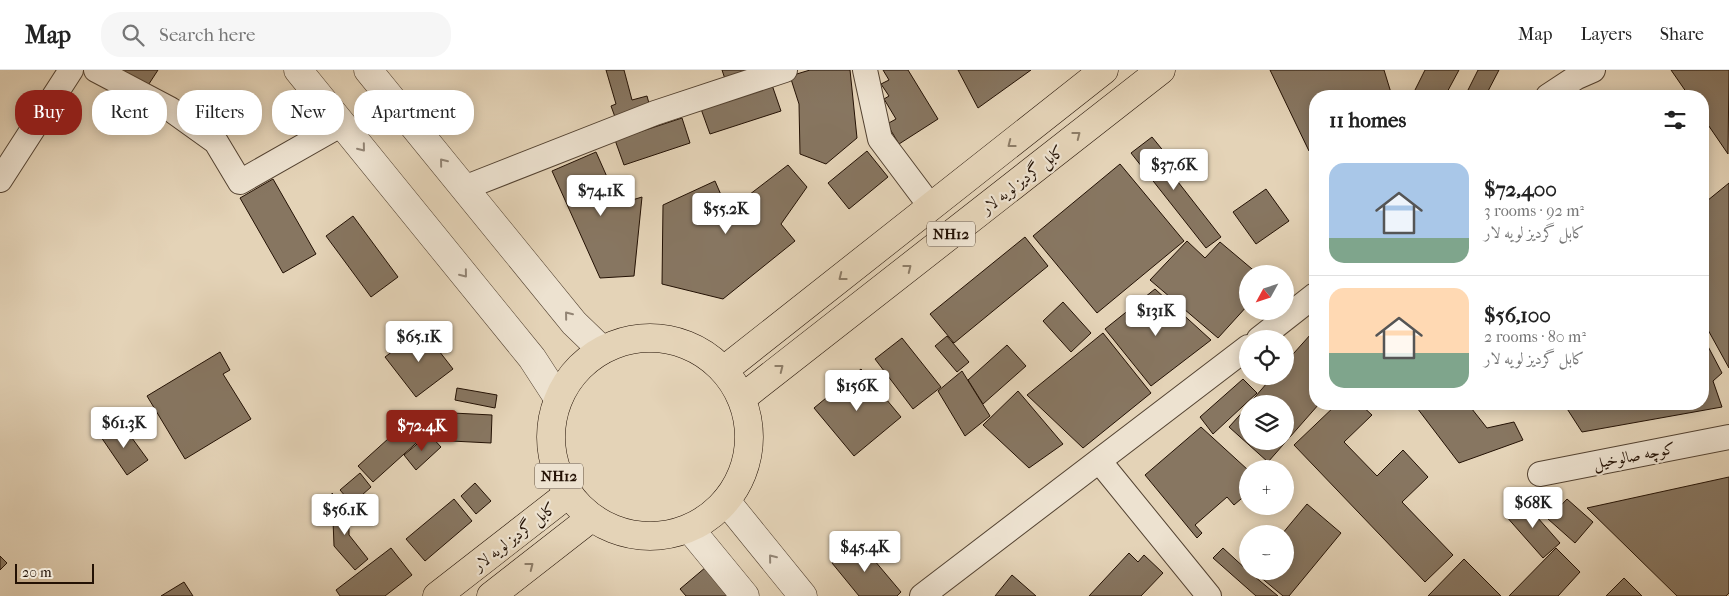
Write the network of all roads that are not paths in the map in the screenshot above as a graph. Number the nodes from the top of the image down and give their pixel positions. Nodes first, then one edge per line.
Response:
1 (71, 70) edge
2 (96, 70) edge
3 (298, 70) edge
4 (368, 70) edge
5 (785, 70) edge
6 (865, 70) edge
7 (1104, 70) edge
8 (1161, 70) edge
9 (1585, 73) edge
10 (314, 90) edge
11 (1558, 90) edge
12 (344, 126) edge
13 (323, 135) edge
14 (0, 180) edge
15 (464, 188) junction
16 (931, 207) junction
17 (1309, 300) edge
18 (1270, 330) edge
19 (602, 350) junction
20 (1239, 355) edge
21 (724, 370) junction
22 (558, 398) junction
23 (742, 398) junction
24 (1729, 437) edge
25 (1100, 462) junction
26 (1540, 474) dead end
27 (568, 494) junction
28 (726, 501) junction
29 (591, 518) junction
30 (690, 529) junction
31 (437, 596) edge
32 (491, 596) edge
33 (745, 596) edge
34 (803, 596) edge
35 (922, 596) edge
36 (1209, 596) edge

1 - 14 street
2 - 13 street
3 - 10 street
15 -> 4 street
5 - 15 street
6 - 16 street
7 -> 16 highway, NH12
23 -> 8 highway, کابل گردیز لویه لار / NH12
9 - 11 street
12 -> 22 street
19 -> 15 street
16 -> 21 highway, NH12
17 - 18 street
19 - 21 highway, NH12
19 - 22 highway, NH12
20 - 25 street
21 - 23 highway, NH12
22 - 27 highway, NH12
23 - 28 highway, NH12
24 - 26 street, کوچه صالوخیل
25 - 35 street
25 - 36 street
27 - 29 highway, NH12
27 - 31 highway, کابل گردیز لویه لار / NH12
28 - 30 highway, NH12
34 -> 28 street
29 - 30 highway, NH12
32 -> 29 highway, کابل گردیز لویه لار
30 - 33 street

